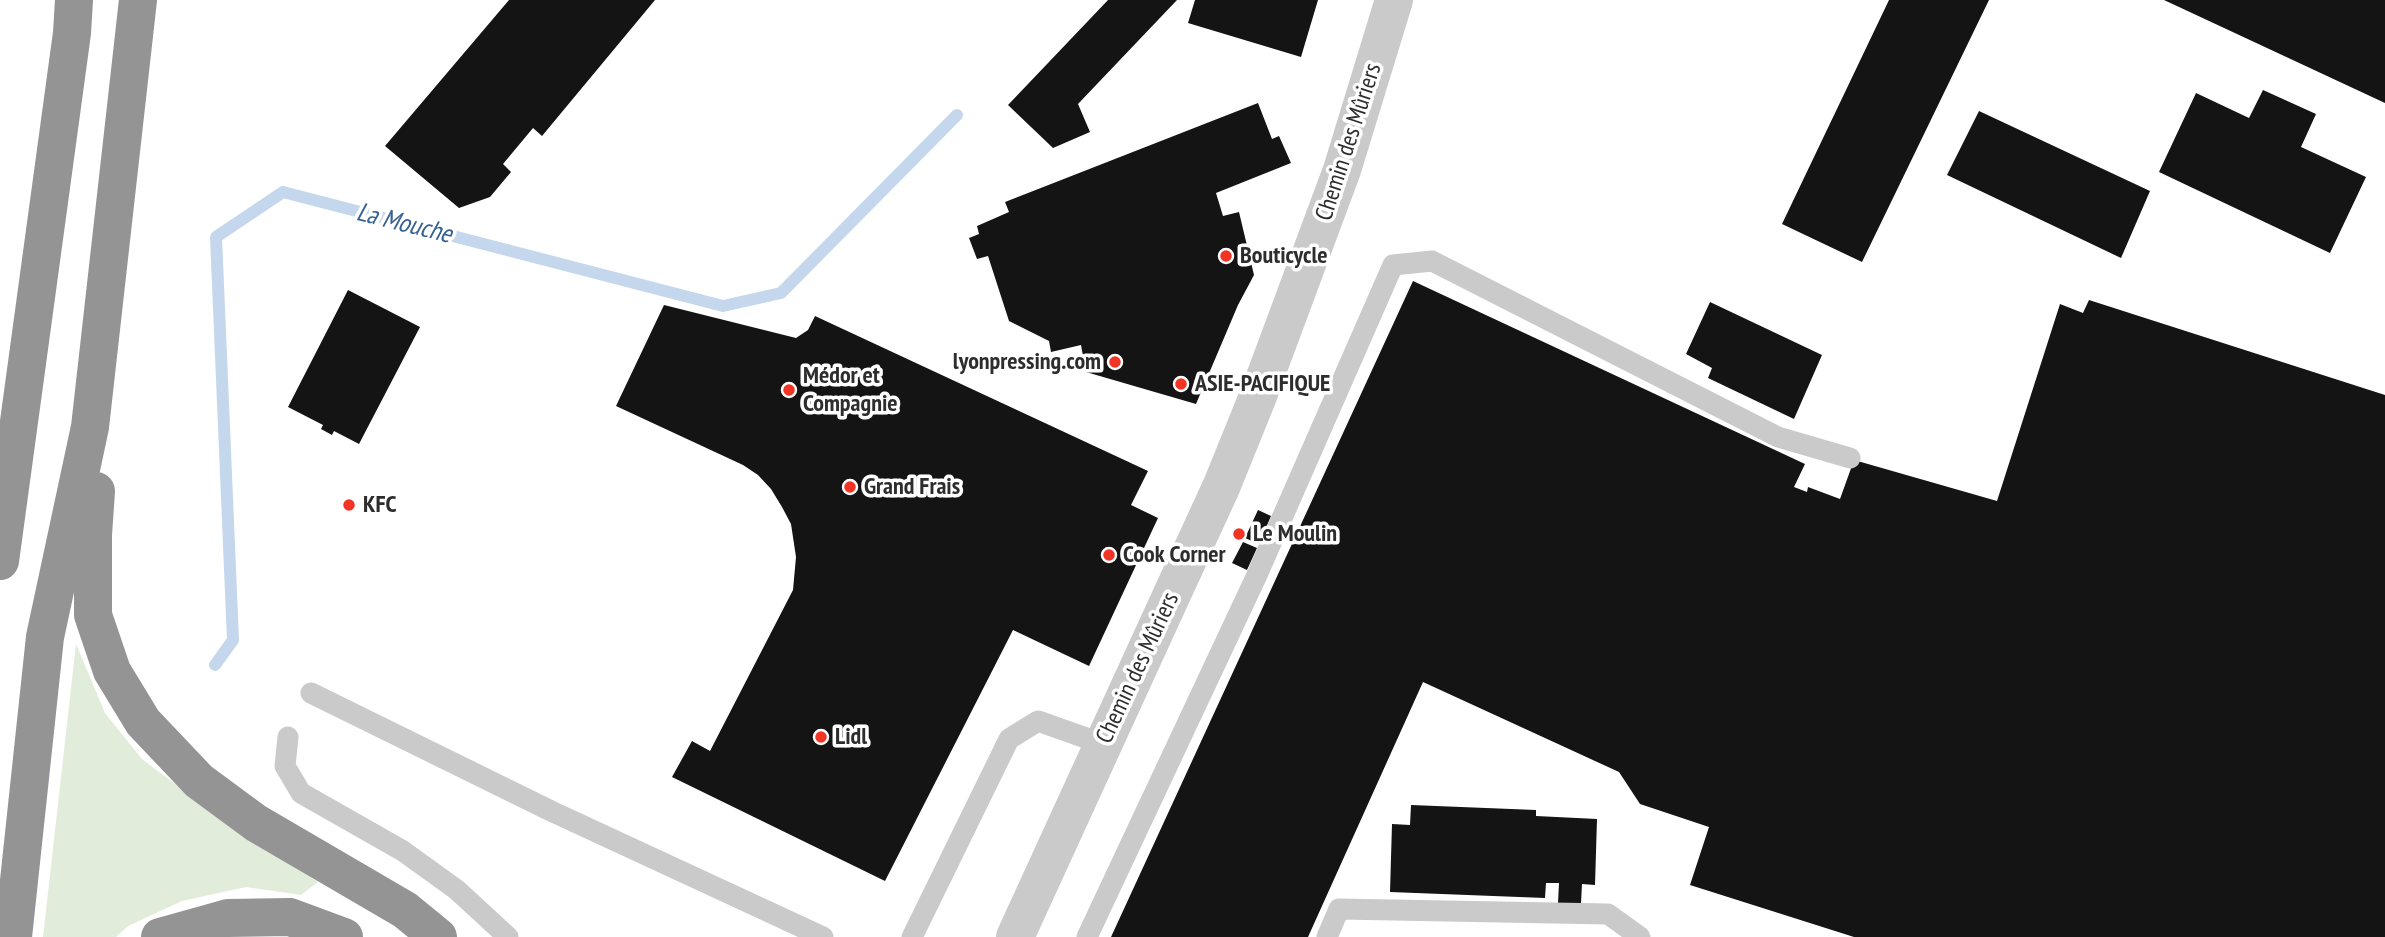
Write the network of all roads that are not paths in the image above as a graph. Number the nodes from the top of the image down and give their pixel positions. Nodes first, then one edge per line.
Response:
1 (74, 0) edge
2 (138, 0) edge
3 (1394, 0) edge
4 (90, 427) junction
5 (1850, 458) dead end
6 (0, 561) edge
7 (311, 693) dead end
8 (288, 737) dead end
9 (1104, 744) junction
10 (13, 937) edge
11 (160, 937) edge
12 (344, 937) edge
13 (438, 937) edge
14 (508, 937) edge
15 (823, 937) edge
16 (912, 937) edge
17 (1015, 937) edge
18 (1087, 937) edge
19 (1326, 937) edge
20 (1640, 937) edge

1 - 6 highway
2 - 4 highway
3 - 9 street, Chemin des Mûriers
4 - 10 highway
4 - 13 highway
5 - 18 lane
7 - 15 lane
8 - 14 lane
9 - 16 lane
9 - 17 street, Chemin des Mûriers
11 - 12 highway
19 - 20 lane

